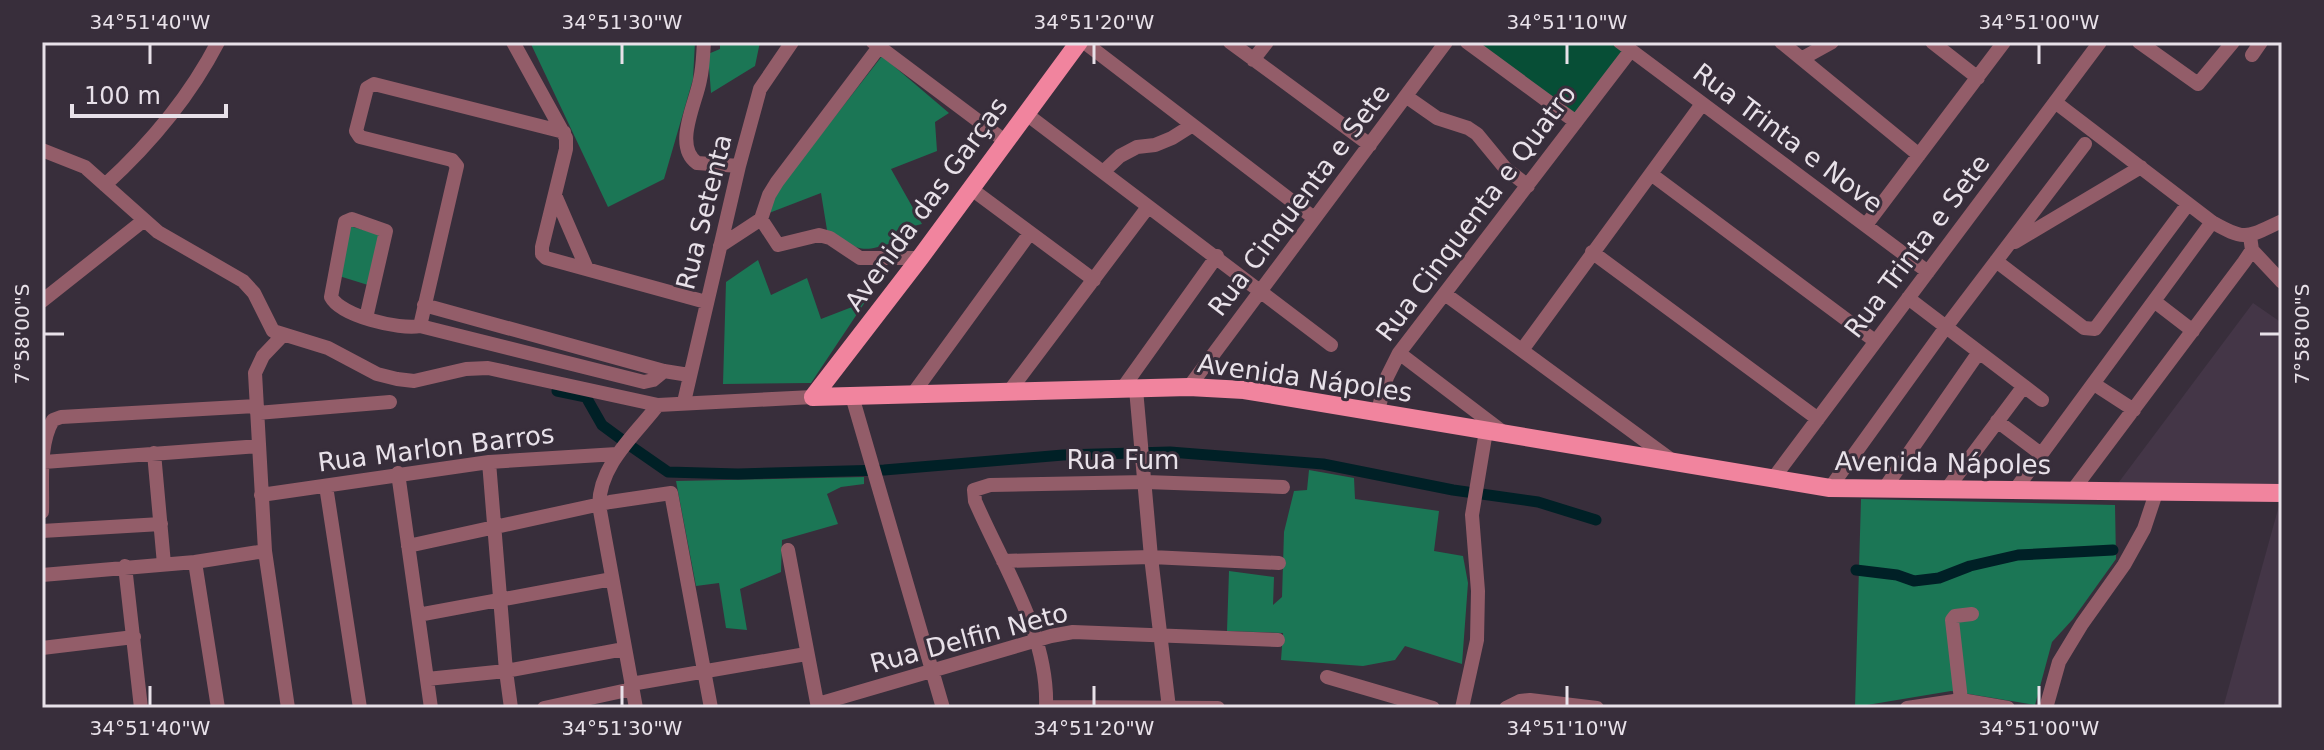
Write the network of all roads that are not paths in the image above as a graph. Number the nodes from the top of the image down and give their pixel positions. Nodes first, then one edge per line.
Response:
1 (218, 42) edge
2 (513, 42) edge
3 (704, 42) edge
4 (792, 42) edge
5 (1082, 42) edge
6 (1230, 42) edge
7 (1267, 42) edge
8 (1446, 42) edge
9 (1467, 42) edge
10 (1781, 42) edge
11 (1832, 42) edge
12 (1932, 42) edge
13 (2004, 42) edge
14 (2100, 42) edge
15 (2139, 42) edge
16 (2233, 42) edge
17 (876, 45) edge
18 (1625, 46) edge
19 (1803, 58) junction
20 (1253, 60) junction
21 (1978, 78) junction
22 (1407, 97) junction
23 (2055, 102) junction
24 (1702, 104) junction
25 (1025, 113) junction
26 (1576, 122) junction
27 (1191, 126) junction
28 (564, 132) junction
29 (1005, 141) junction
30 (2085, 144) dead end
31 (1370, 145) junction
32 (42, 150) edge
33 (1919, 155) junction
34 (739, 166) junction
35 (2141, 167) junction
36 (1103, 172) junction
37 (1651, 174) junction
38 (105, 185) junction
39 (1528, 186) junction
40 (970, 188) junction
41 (554, 195) junction
42 (2188, 204) junction
43 (1148, 207) junction
44 (1314, 218) junction
45 (761, 219) junction
46 (143, 221) junction
47 (2212, 222) junction
48 (1866, 225) junction
49 (2280, 227) edge
50 (1030, 233) junction
51 (2251, 243) junction
52 (720, 246) junction
53 (2008, 246) junction
54 (1592, 252) junction
55 (1217, 256) junction
56 (920, 258) junction
57 (1996, 261) junction
58 (587, 269) junction
59 (1928, 272) junction
60 (1094, 280) junction
61 (2282, 282) edge
62 (1260, 289) junction
63 (1445, 294) junction
64 (1908, 298) junction
65 (42, 301) edge
66 (2154, 301) junction
67 (706, 302) junction
68 (424, 305) junction
69 (366, 318) junction
70 (420, 326) junction
71 (1946, 327) junction
72 (2193, 331) junction
73 (283, 335) junction
74 (1875, 341) junction
75 (1331, 345) dead end
76 (1522, 350) junction
77 (1979, 352) junction
78 (1399, 353) junction
79 (664, 371) junction
80 (689, 375) junction
81 (2094, 384) junction
82 (2024, 386) junction
83 (1189, 387) junction
84 (1129, 389) junction
85 (1008, 393) junction
86 (912, 395) junction
87 (852, 396) junction
88 (813, 397) junction
89 (2042, 400) dead end
90 (390, 402) dead end
91 (684, 402) junction
92 (658, 405) junction
93 (257, 410) junction
94 (2134, 410) junction
95 (1377, 414) junction
96 (1818, 419) junction
97 (1997, 421) junction
98 (1486, 431) junction
99 (1506, 434) junction
100 (43, 446) edge
101 (258, 446) junction
102 (154, 453) junction
103 (617, 454) junction
104 (2041, 454) junction
105 (44, 462) edge
106 (489, 462) junction
107 (1676, 464) junction
108 (398, 473) junction
109 (1772, 480) junction
110 (1146, 482) junction
111 (326, 486) junction
112 (1283, 487) dead end
113 (1830, 488) junction
114 (1884, 489) junction
115 (1946, 490) junction
116 (2015, 490) junction
117 (2073, 490) junction
118 (2157, 490) junction
119 (2282, 493) edge
120 (261, 495) junction
121 (599, 505) junction
122 (42, 512) edge
123 (161, 524) junction
124 (495, 527) junction
125 (42, 531) edge
126 (408, 546) junction
127 (788, 550) dead end
128 (265, 551) junction
129 (1151, 557) junction
130 (1003, 561) junction
131 (195, 562) junction
132 (1279, 563) dead end
133 (164, 564) junction
134 (125, 566) junction
135 (42, 575) edge
136 (612, 579) junction
137 (499, 601) junction
138 (1972, 614) dead end
139 (418, 615) junction
140 (1160, 635) junction
141 (134, 637) junction
142 (1036, 640) junction
143 (1278, 640) dead end
144 (42, 648) edge
145 (624, 649) junction
146 (806, 654) junction
147 (506, 671) junction
148 (932, 672) junction
149 (704, 673) junction
150 (1327, 677) dead end
151 (427, 679) junction
152 (632, 687) junction
153 (1961, 700) junction
154 (818, 706) edge
155 (1169, 707) edge
156 (140, 708) edge
157 (218, 708) edge
158 (288, 708) edge
159 (360, 708) edge
160 (431, 708) edge
161 (511, 708) edge
162 (544, 708) edge
163 (636, 708) edge
164 (711, 708) edge
165 (943, 708) edge
166 (1046, 708) edge
167 (1218, 708) edge
168 (1433, 708) edge
169 (1462, 708) edge
170 (1506, 708) edge
171 (1597, 708) edge
172 (1907, 708) edge
173 (2008, 708) edge
174 (2046, 708) edge

1 - 38 street
2 - 28 street
3 - 34 street
4 - 34 street, Rua Setenta
5 - 25 main road, Avenida das Garças
5 - 27 street
6 - 20 street
7 - 20 street
8 - 22 street, Rua Cinquenta e Sete
9 - 26 street
10 - 19 street
11 - 19 street
12 - 21 street
13 - 21 street
14 - 23 street, Rua Trinta e Sete
15 - 16 street
17 - 29 street
17 - 45 street
18 - 24 street, Rua Trinta e Nove
18 - 26 street, Rua Cinquenta e Quatro
19 - 33 street
20 - 31 street
21 - 33 street
22 - 31 street, Rua Cinquenta e Sete
22 - 39 street
23 - 35 street
23 - 59 street, Rua Trinta e Sete
24 - 37 street
24 - 48 street, Rua Trinta e Nove
25 - 29 main road, Avenida das Garças
25 - 36 street
26 - 39 street, Rua Cinquenta e Quatro
27 - 36 street
27 - 44 street
28 - 41 street
28 - 68 street
29 - 40 main road, Avenida das Garças
30 - 53 street
31 - 44 street, Rua Cinquenta e Sete
32 - 38 street
33 - 48 street
34 - 52 street, Rua Setenta
35 - 42 street
35 - 53 street
36 - 43 street
37 - 54 street
37 - 74 street
38 - 46 street
39 - 63 street, Rua Cinquenta e Quatro
40 - 50 street
40 - 56 main road, Avenida das Garças
41 - 58 street
41 - 58 street
42 - 47 street
42 - 57 street
43 - 55 street
43 - 60 street
44 - 62 street, Rua Cinquenta e Sete
45 - 52 street
45 - 56 street
46 - 65 street
46 - 73 street
47 - 51 street
47 - 66 street
48 - 59 street, Rua Trinta e Nove
49 - 51 street
50 - 60 street
50 - 86 street
51 - 61 street
51 - 72 street
52 - 67 street, Rua Setenta
53 - 57 street
54 - 76 street
54 - 96 street
55 - 62 street
55 - 84 street
56 - 88 main road, Avenida das Garças
57 - 71 street
58 - 67 street
59 - 64 street, Rua Trinta e Sete
60 - 85 street
62 - 75 street
62 - 83 street, Rua Cinquenta e Sete
63 - 76 street
63 - 78 street, Rua Cinquenta e Quatro
64 - 71 street
64 - 74 street, Rua Trinta e Sete
66 - 72 street
66 - 81 street
67 - 80 street, Rua Setenta
68 - 70 street
68 - 79 street
69 - 69 street
69 - 70 street
70 - 79 street
71 - 77 street
71 - 113 street
72 - 94 street
73 - 92 street, Avenida Nápoles
73 - 93 street
74 - 96 street, Rua Trinta e Sete
76 - 107 street
77 - 82 street
77 - 114 street
78 - 95 street, Rua Cinquenta e Quatro
78 - 99 street
79 - 80 street
80 - 91 street, Rua Setenta
81 - 94 street
81 - 104 street
82 - 89 street
82 - 97 street
83 - 84 main road, Avenida Nápoles
83 - 95 main road, Avenida Nápoles
84 - 85 main road, Avenida Nápoles
84 - 110 street
85 - 86 main road, Avenida Nápoles
86 - 87 main road, Avenida Nápoles
87 - 88 main road, Avenida Nápoles
87 - 148 street
88 - 91 street, Avenida Nápoles
90 - 93 street
91 - 92 street, Avenida Nápoles
92 - 103 street
93 - 100 street
93 - 101 street
94 - 117 street
95 - 98 main road, Avenida Nápoles
96 - 109 street, Rua Trinta e Sete
97 - 104 street
97 - 115 street
98 - 99 main road, Avenida Nápoles
98 - 169 street
99 - 107 main road, Avenida Nápoles
100 - 105 street
101 - 102 street
101 - 120 street
102 - 105 street
102 - 123 street
103 - 106 street, Rua Marlon Barros
103 - 121 street
104 - 116 street
105 - 122 street
106 - 108 street, Rua Marlon Barros
106 - 124 street
107 - 109 main road, Avenida Nápoles
108 - 111 street, Rua Marlon Barros
108 - 126 street
109 - 113 main road, Avenida Nápoles
110 - 112 street, Rua Fum
110 - 129 street
110 - 130 street, Rua Fum
111 - 120 street, Rua Marlon Barros
111 - 159 street
113 - 114 main road, Avenida Nápoles
114 - 115 main road, Avenida Nápoles
115 - 116 main road, Avenida Nápoles
116 - 117 main road, Avenida Nápoles
117 - 118 main road, Avenida Nápoles
118 - 119 main road, Avenida Nápoles
118 - 174 street
120 - 128 street
121 - 124 street
121 - 136 street
121 - 149 street
123 - 125 street
123 - 133 street
124 - 126 street
124 - 137 street
126 - 139 street
127 - 146 street
128 - 131 street
128 - 158 street
129 - 130 street
129 - 132 street
129 - 140 street
130 - 142 street
131 - 133 street
131 - 157 street
133 - 134 street
134 - 135 street
134 - 141 street
136 - 137 street
136 - 145 street
137 - 139 street
137 - 147 street
138 - 153 street
139 - 151 street
140 - 142 street, Rua Delfin Neto
140 - 143 street, Rua Delfin Neto
140 - 155 street
141 - 144 street
141 - 156 street
142 - 148 street, Rua Delfin Neto
142 - 166 street
145 - 147 street
145 - 152 street
146 - 149 street
146 - 154 street
147 - 151 street
147 - 161 street
148 - 154 street, Rua Delfin Neto
148 - 165 street
149 - 152 street
149 - 164 street
150 - 168 street
151 - 160 street
152 - 162 street
152 - 163 street
153 - 172 street
153 - 173 street
155 - 166 street
155 - 167 street
170 - 171 street

